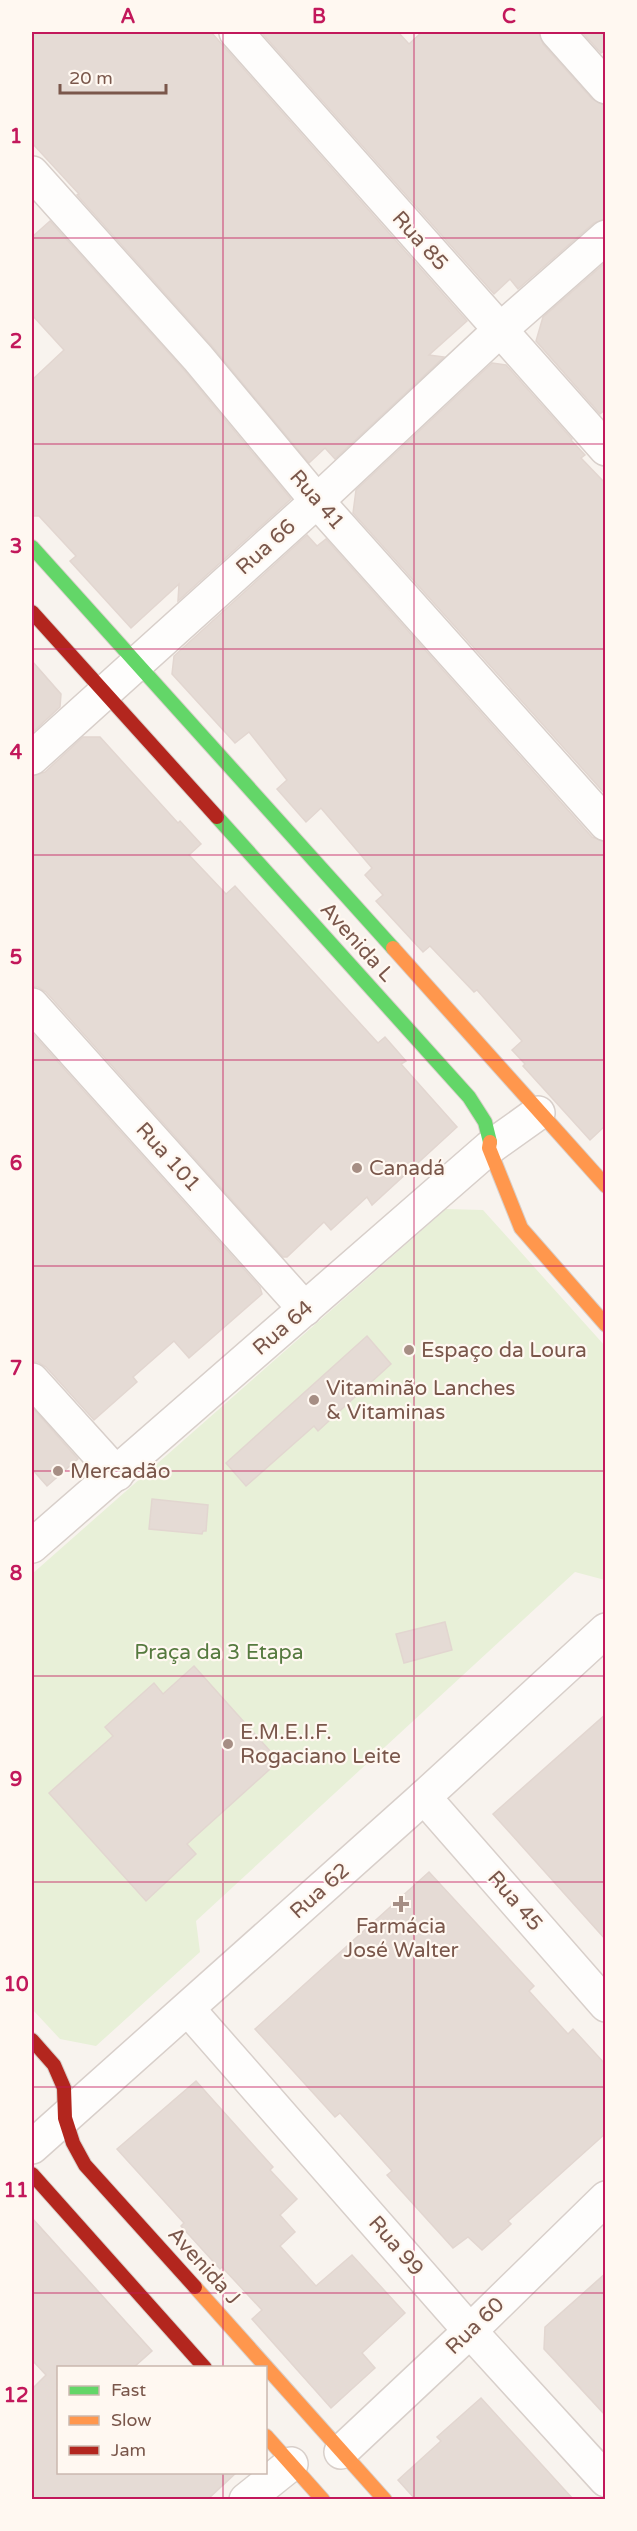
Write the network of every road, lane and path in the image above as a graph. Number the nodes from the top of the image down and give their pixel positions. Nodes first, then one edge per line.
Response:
1 (236, 32) edge
2 (557, 32) edge
3 (606, 87) edge
4 (32, 173) edge
5 (606, 237) edge
6 (500, 330) junction
7 (606, 449) edge
8 (317, 501) junction
9 (32, 547) edge
10 (32, 612) edge
11 (135, 665) junction
12 (104, 694) junction
13 (32, 758) edge
14 (606, 824) edge
15 (32, 1005) edge
16 (538, 1113) junction
17 (489, 1148) junction
18 (601, 1169) edge
19 (606, 1185) edge
20 (305, 1309) junction
21 (606, 1325) edge
22 (32, 1380) edge
23 (117, 1474) junction
24 (32, 1546) edge
25 (606, 1630) edge
26 (424, 1797) junction
27 (606, 2005) edge
28 (188, 2009) junction
29 (32, 2040) edge
30 (65, 2118) junction
31 (32, 2147) edge
32 (32, 2174) edge
33 (606, 2198) edge
34 (470, 2331) junction
35 (204, 2366) edge
36 (258, 2366) edge
37 (267, 2377) edge
38 (267, 2437) edge
39 (341, 2452) junction
40 (291, 2464) junction
41 (606, 2480) edge
42 (246, 2499) edge
43 (323, 2499) edge
44 (385, 2499) edge

1 - 6 street, Rua 85
2 - 3 street
4 - 8 street, Rua 41
5 - 6 street, Rua 66
6 - 7 street, Rua 85
6 - 8 street, Rua 66
8 - 11 street, Rua 66
8 - 14 street, Rua 41
9 - 11 street, Avenida L
10 - 12 street, Avenida L
11 - 12 street, Rua 66
11 - 16 street, Avenida L
12 - 13 street, Rua 66
12 - 17 street, Avenida L
15 - 20 street, Rua 101
16 - 17 street, Rua 64
16 - 18 street, Avenida L
17 - 20 street, Rua 64
17 - 21 street, Avenida L
18 - 19 street, Avenida L
20 - 23 street, Rua 64
22 - 23 street
23 - 24 street, Rua 64
25 - 26 street, Rua 62
26 - 27 street, Rua 45
26 - 28 street, Rua 62
28 - 30 street, Rua 62
28 - 34 street, Rua 99
29 - 30 street, Avenida J
30 - 31 street, Rua 62
30 - 36 street, Avenida J
32 - 35 street
33 - 34 street, Rua 60
34 - 39 street, Rua 60
34 - 41 street, Rua 99
37 - 39 street, Avenida J
38 - 40 street
39 - 44 street, Avenida J
40 - 42 street
40 - 43 street

